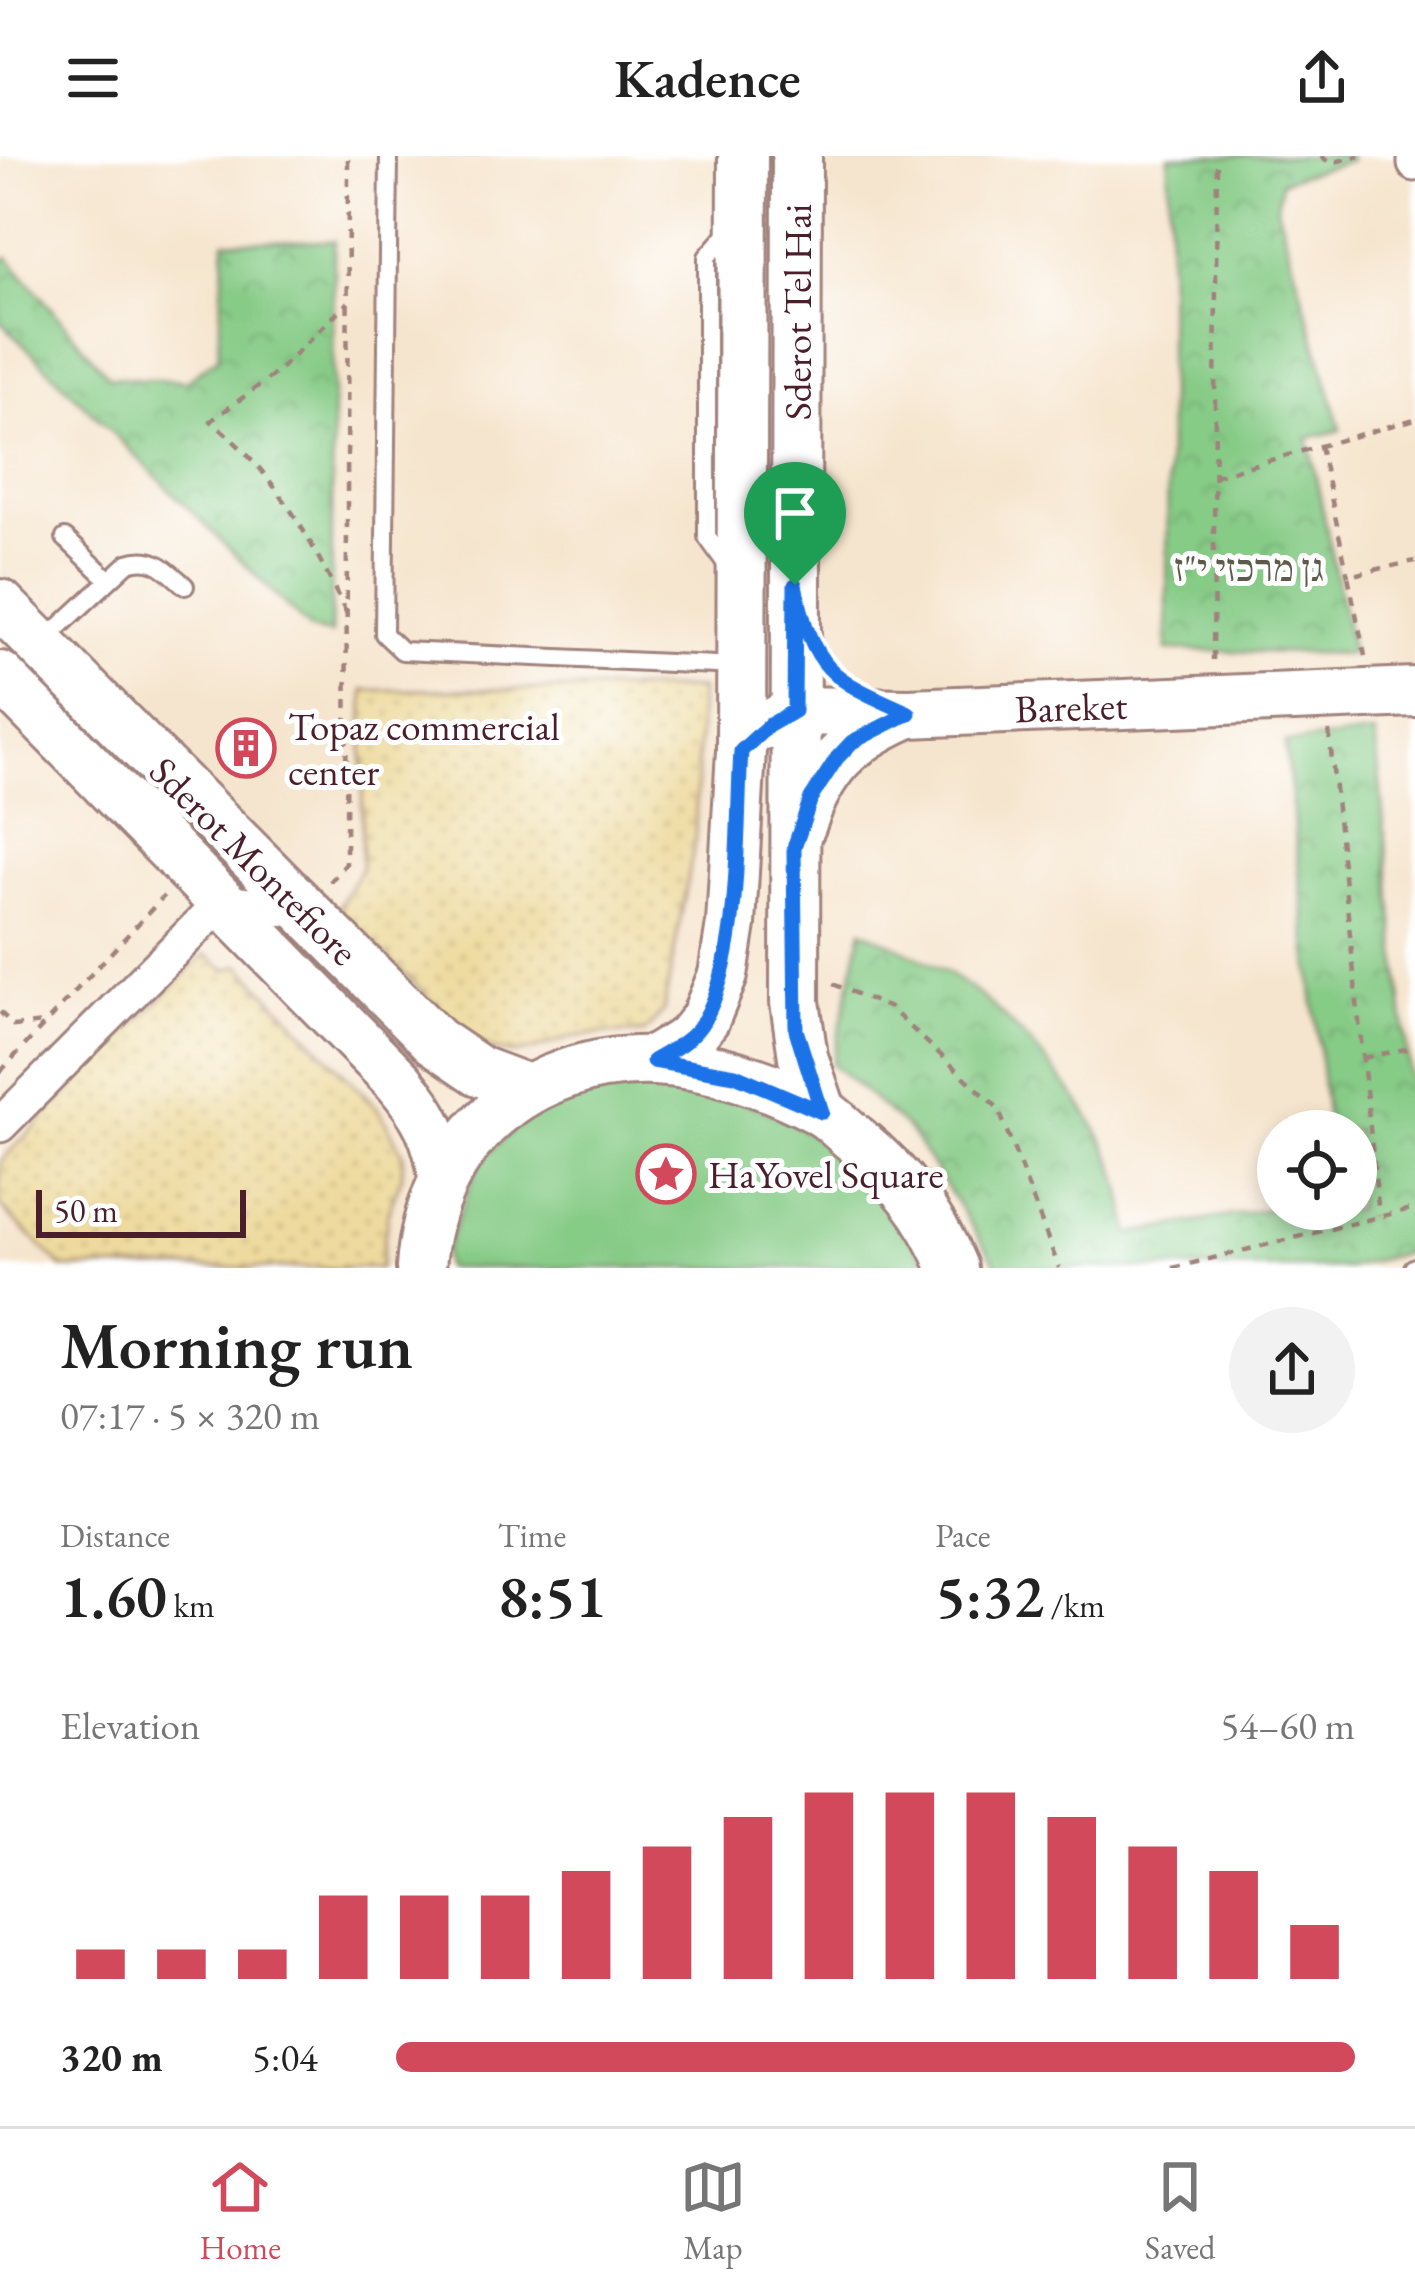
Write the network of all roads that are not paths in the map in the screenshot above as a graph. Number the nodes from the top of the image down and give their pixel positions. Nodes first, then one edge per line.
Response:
1 (389, 156) edge
2 (742, 156) edge
3 (797, 156) edge
4 (65, 538) dead end
5 (108, 579) junction
6 (795, 585) junction
7 (185, 586) dead end
8 (0, 604) edge
9 (40, 645) junction
10 (740, 666) junction
11 (0, 676) edge
12 (1415, 692) edge
13 (794, 711) junction
14 (909, 713) junction
15 (741, 751) junction
16 (794, 848) junction
17 (222, 902) junction
18 (304, 911) junction
19 (653, 1061) junction
20 (527, 1089) junction
21 (822, 1112) junction
22 (0, 1124) edge
23 (443, 1177) junction
24 (421, 1268) edge
25 (953, 1268) edge

1 - 10 lane
2 - 10 main road, Sderot Tel Hai
3 - 6 main road, Sderot Tel Hai
4 - 5 lane
5 - 7 lane
5 - 9 lane
6 - 13 main road, Sderot Tel Hai
6 - 14 main road
8 - 9 main road, Sderot Montefiore
9 - 18 main road, Sderot Montefiore
10 - 15 main road, Sderot Tel Hai
11 - 17 main road, Sderot Montefiore
12 - 14 main road, Bareket
13 - 14 main road, Bareket
13 - 15 main road
13 - 16 main road, Sderot Tel Hai
14 - 16 main road
15 - 19 main road, Sderot Tel Hai
16 - 21 main road, Sderot Tel Hai
17 - 18 street
17 - 22 street
17 - 23 main road, Sderot Montefiore
18 - 20 main road, Sderot Montefiore
19 - 20 main road
19 - 21 main road
20 - 23 main road
21 - 25 main road
23 - 24 main road

